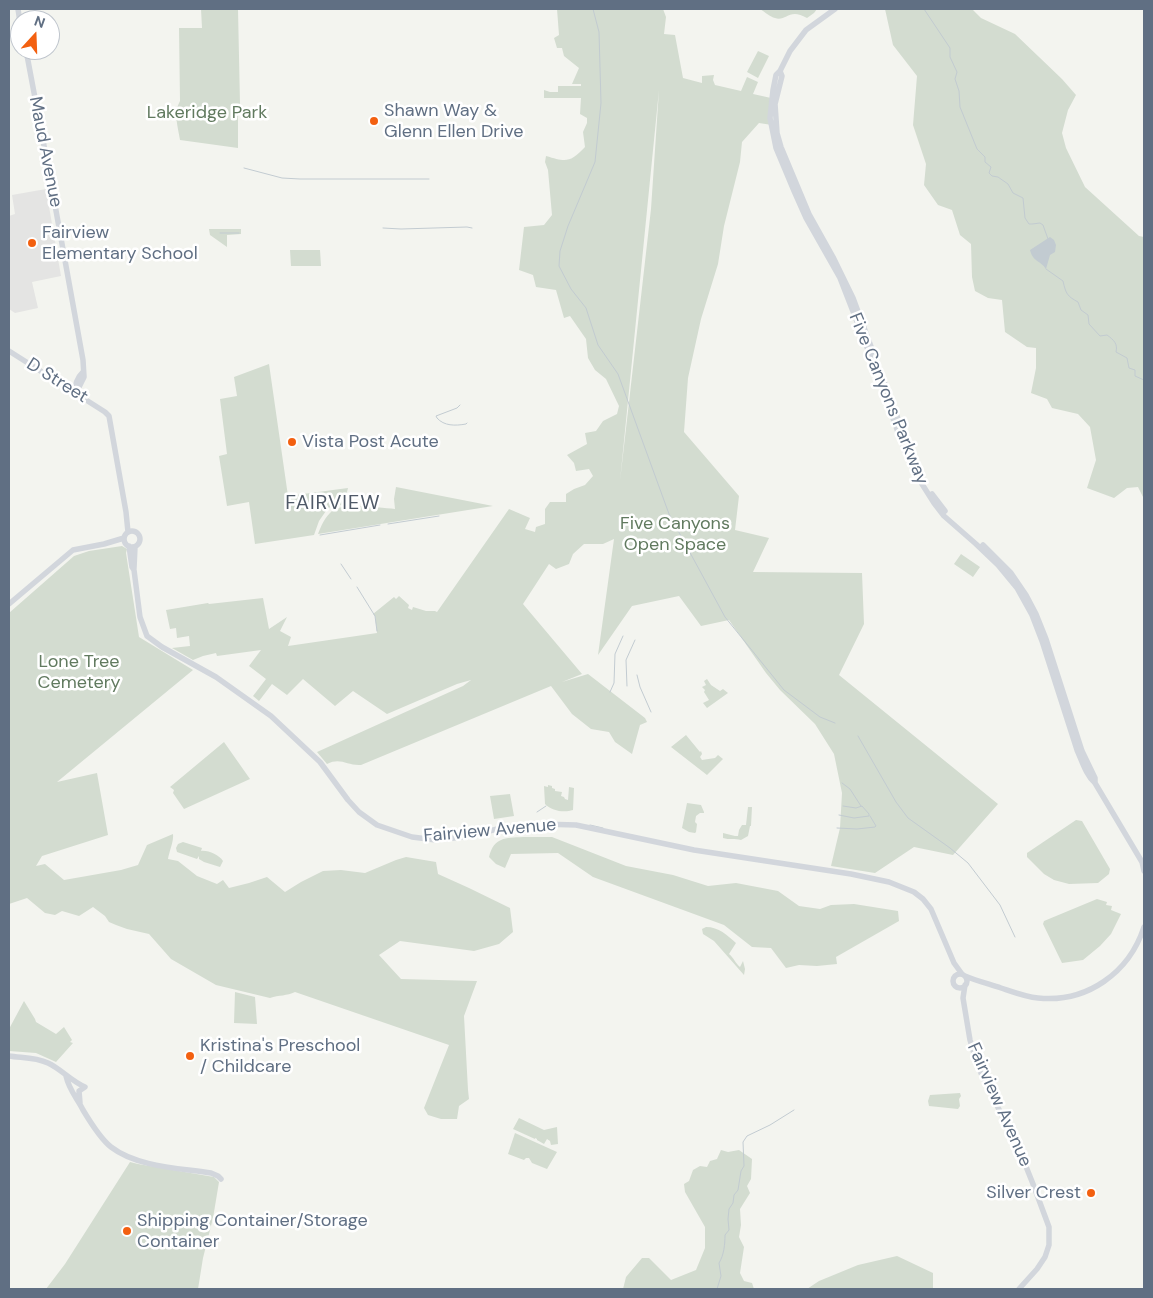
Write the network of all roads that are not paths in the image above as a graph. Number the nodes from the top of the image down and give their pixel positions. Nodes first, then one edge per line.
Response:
1 (835, 9) edge
2 (28, 60) edge
3 (9, 351) edge
4 (83, 372) junction
5 (82, 383) junction
6 (76, 393) junction
7 (86, 400) junction
8 (130, 531) junction
9 (128, 543) junction
10 (9, 604) edge
11 (1144, 871) edge
12 (1144, 927) edge
13 (954, 963) junction
14 (963, 975) junction
15 (955, 976) junction
16 (983, 983) junction
17 (965, 984) junction
18 (958, 987) junction
19 (963, 998) junction
20 (9, 1056) edge
21 (66, 1076) junction
22 (80, 1105) junction
23 (221, 1179) dead end
24 (1019, 1289) edge

1 - 11 main road, Five Canyons Parkway
2 - 4 main road, Maud Avenue
3 - 6 main road, D Street
4 - 5 main road, Maud Avenue
4 - 6 main road, Maud Avenue
5 - 6 main road, Maud Avenue
5 - 7 main road
6 - 7 main road, D Street
7 - 8 main road, D Street
8 - 9 main road
8 - 9 main road, Fairview Avenue
9 - 10 main road
9 - 13 main road, Fairview Avenue
12 - 16 main road
13 - 14 main road, Fairview Avenue
13 - 15 main road, Fairview Avenue
14 - 15 main road
14 - 16 main road
14 - 17 main road, Fairview Avenue
15 - 18 main road, Fairview Avenue
16 - 17 main road
17 - 18 main road
17 - 19 main road, Fairview Avenue
18 - 19 main road, Fairview Avenue
19 - 24 main road, Fairview Avenue
20 - 21 main road
21 - 22 main road
21 - 22 main road
22 - 23 main road

